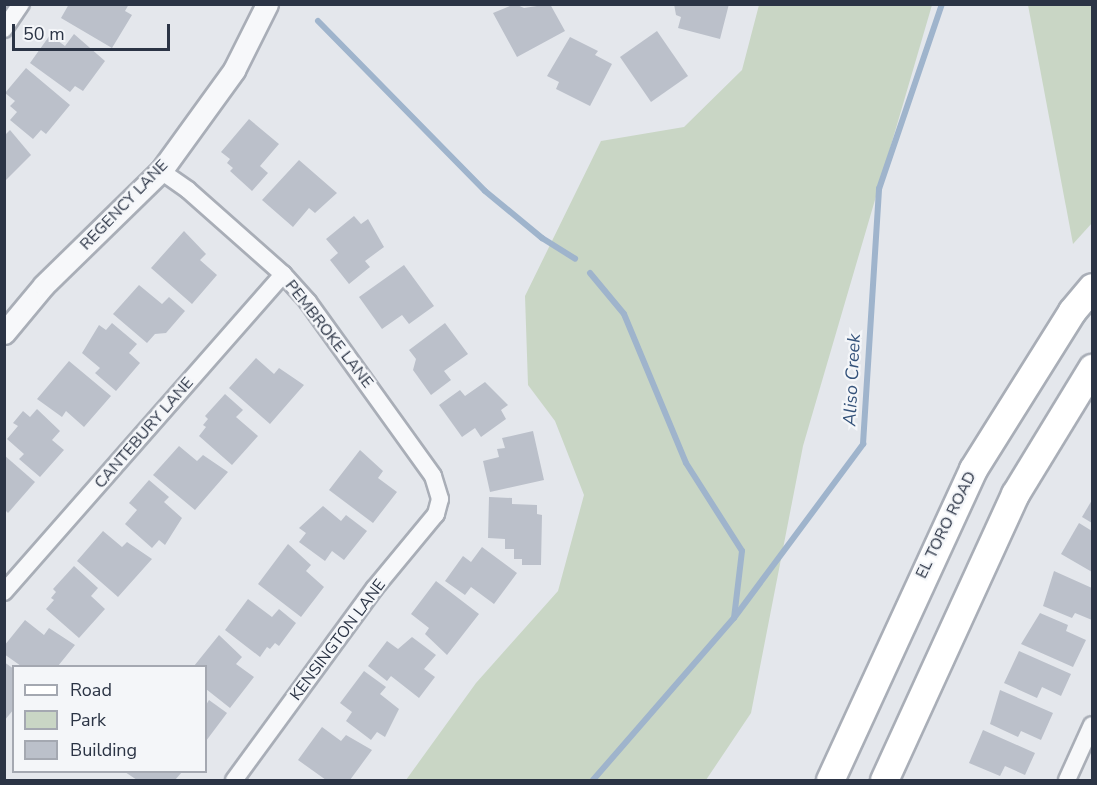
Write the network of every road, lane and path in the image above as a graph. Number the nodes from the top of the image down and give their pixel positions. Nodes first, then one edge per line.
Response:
1 (21, 4) edge
2 (267, 4) edge
3 (4, 29) edge
4 (161, 171) junction
5 (283, 274) junction
6 (1092, 287) edge
7 (4, 333) edge
8 (1092, 368) edge
9 (440, 499) joint
10 (4, 592) edge
11 (1092, 725) edge
12 (234, 780) edge
13 (830, 780) edge
14 (884, 780) edge
15 (1067, 780) edge

1 - 3 street
2 - 4 street, REGENCY LANE
4 - 5 street, PEMBROKE LANE
4 - 7 street, REGENCY LANE
5 - 9 street, PEMBROKE LANE
5 - 10 street, CANTEBURY LANE
6 - 13 main road, EL TORO ROAD
8 - 14 main road
9 - 12 street, KENSINGTON LANE
11 - 15 street

